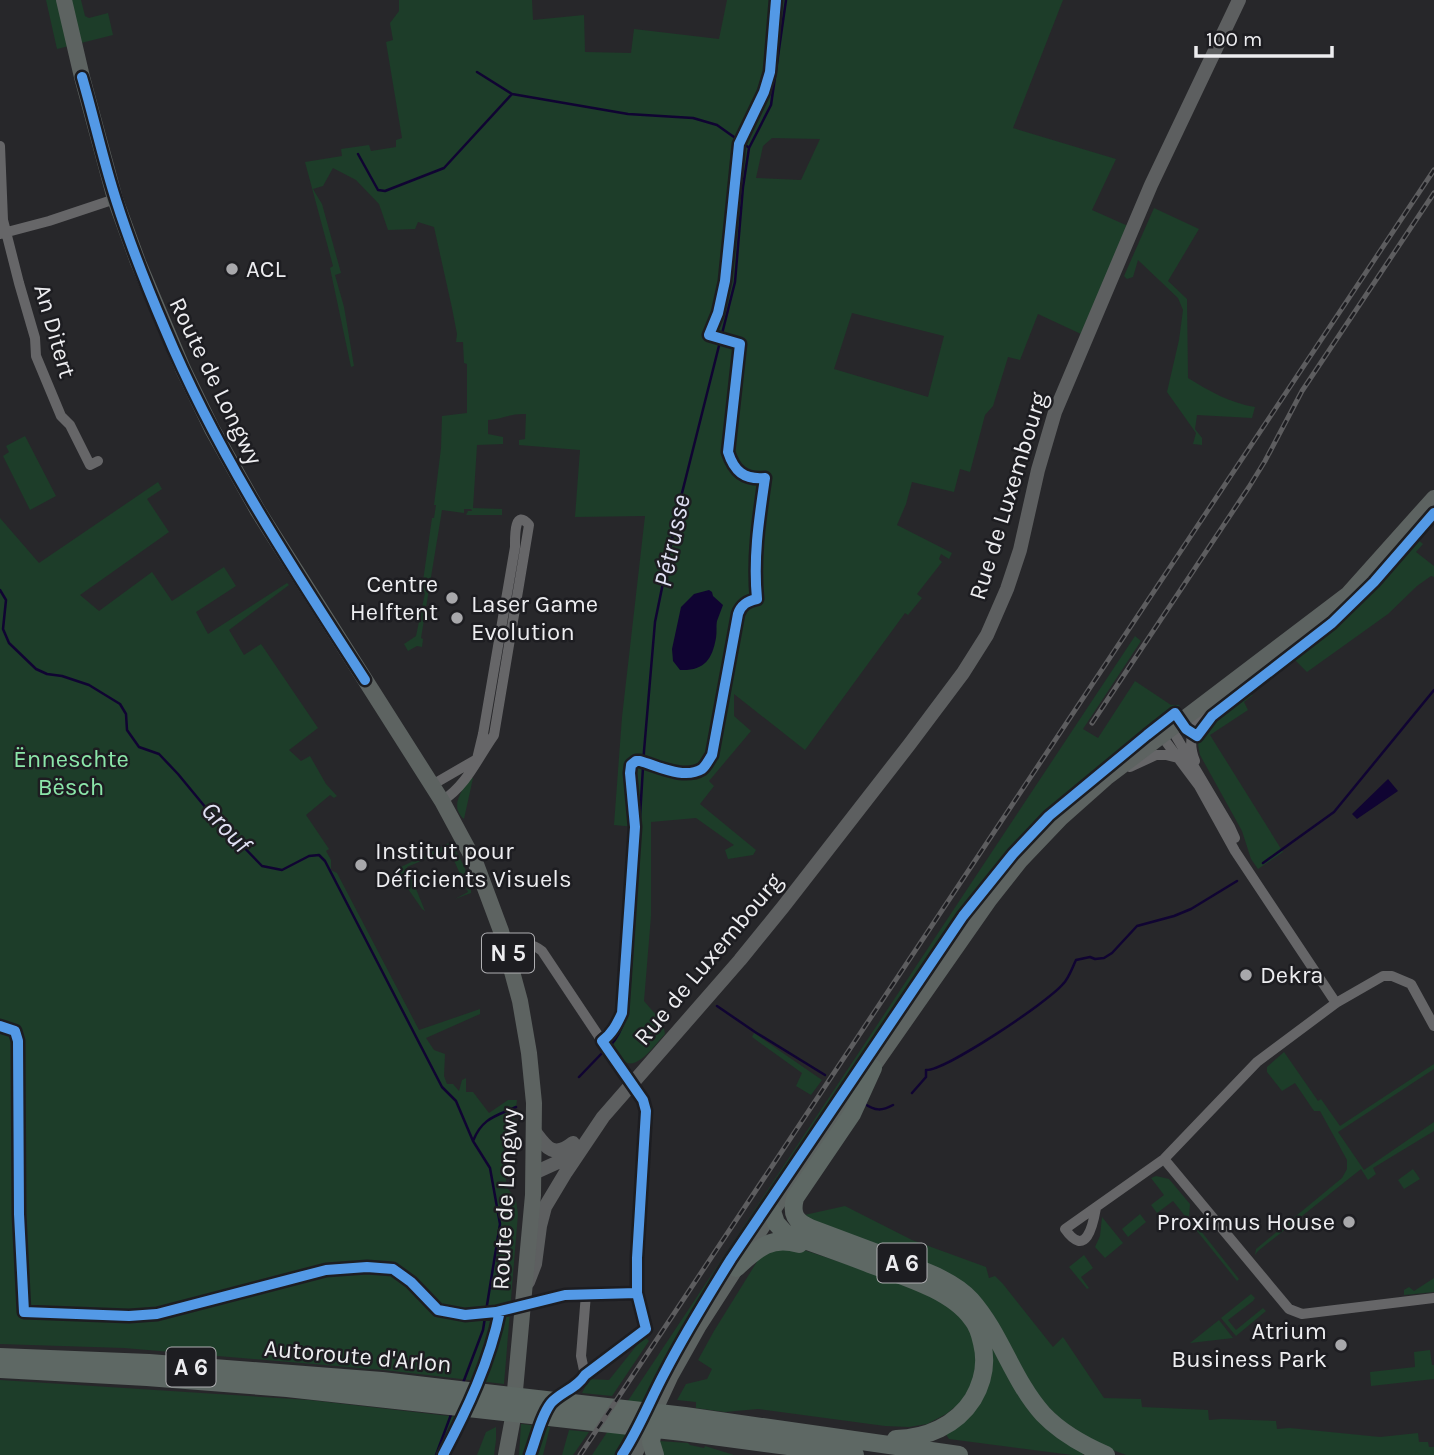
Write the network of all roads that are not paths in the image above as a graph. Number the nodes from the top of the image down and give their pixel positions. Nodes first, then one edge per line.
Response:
1 (64, 0) edge
2 (1239, 0) edge
3 (0, 146) edge
4 (116, 199) junction
5 (3, 233) edge
6 (98, 461) dead end
7 (1434, 498) edge
8 (1256, 665) junction
9 (1166, 731) junction
10 (1178, 758) junction
11 (477, 759) junction
12 (1106, 778) junction
13 (1205, 783) junction
14 (432, 785) junction
15 (442, 801) junction
16 (1246, 868) junction
17 (506, 947) junction
18 (1336, 1003) junction
19 (1434, 1026) edge
20 (873, 1068) junction
21 (632, 1086) junction
22 (603, 1117) junction
23 (534, 1130) junction
24 (1164, 1159) junction
25 (566, 1172) junction
26 (533, 1176) junction
27 (1096, 1208) dead end
28 (772, 1211) junction
29 (736, 1268) junction
30 (886, 1270) junction
31 (947, 1282) junction
32 (637, 1293) junction
33 (586, 1294) junction
34 (1434, 1298) edge
35 (528, 1299) junction
36 (509, 1309) dead end
37 (0, 1357) edge
38 (0, 1369) edge
39 (381, 1389) junction
40 (659, 1402) junction
41 (449, 1443) dead end
42 (856, 1448) edge
43 (509, 1455) edge
44 (634, 1455) edge
45 (655, 1455) edge
46 (959, 1455) edge
47 (1106, 1455) edge

1 - 4 main road, Route de Longwy / N 5
2 - 21 main road, Rue de Luxembourg
3 - 5 street
4 - 5 street
4 - 14 main road, Route de Longwy / N 5
5 - 6 street, An Ditert
7 - 8 main road
8 - 9 main road
8 - 13 street
9 - 10 street
9 - 12 main road
9 - 13 street
10 - 12 street
10 - 16 street
11 - 11 street
11 - 14 street
11 - 15 street
12 - 20 main road
13 - 16 street
14 - 15 main road, Route de Longwy / N 5
15 - 17 main road, Route de Longwy / N 5
16 - 18 street
17 - 21 street
17 - 23 main road, Route de Longwy / N 5
18 - 19 street
18 - 24 street
20 - 28 main road
20 - 31 highway, A 6
21 - 22 main road, Rue de Luxembourg
21 - 32 street
22 - 23 main road
22 - 25 main road, Rue de Luxembourg
22 - 26 main road
23 - 26 main road, Route de Longwy / N 5
24 - 27 street
24 - 34 street
25 - 26 main road
25 - 35 main road, Rue de Luxembourg
26 - 35 main road, Route de Longwy / N 5
28 - 29 main road
28 - 30 highway, A 6
28 - 31 highway, A 6
29 - 30 highway, A 6
29 - 40 main road
30 - 42 highway, A 6
31 - 47 highway, A 6
32 - 33 street
32 - 33 street
33 - 35 street
35 - 43 main road, Route de Longwy / N 5
36 - 41 street
37 - 39 highway, Autoroute d'Arlon / A 6
38 - 39 highway, Autoroute d'Arlon / A 6
39 - 42 highway, Autoroute d'Arlon / A 6
40 - 44 main road
40 - 45 highway
42 - 46 highway, Autoroute d'Arlon / A 6

